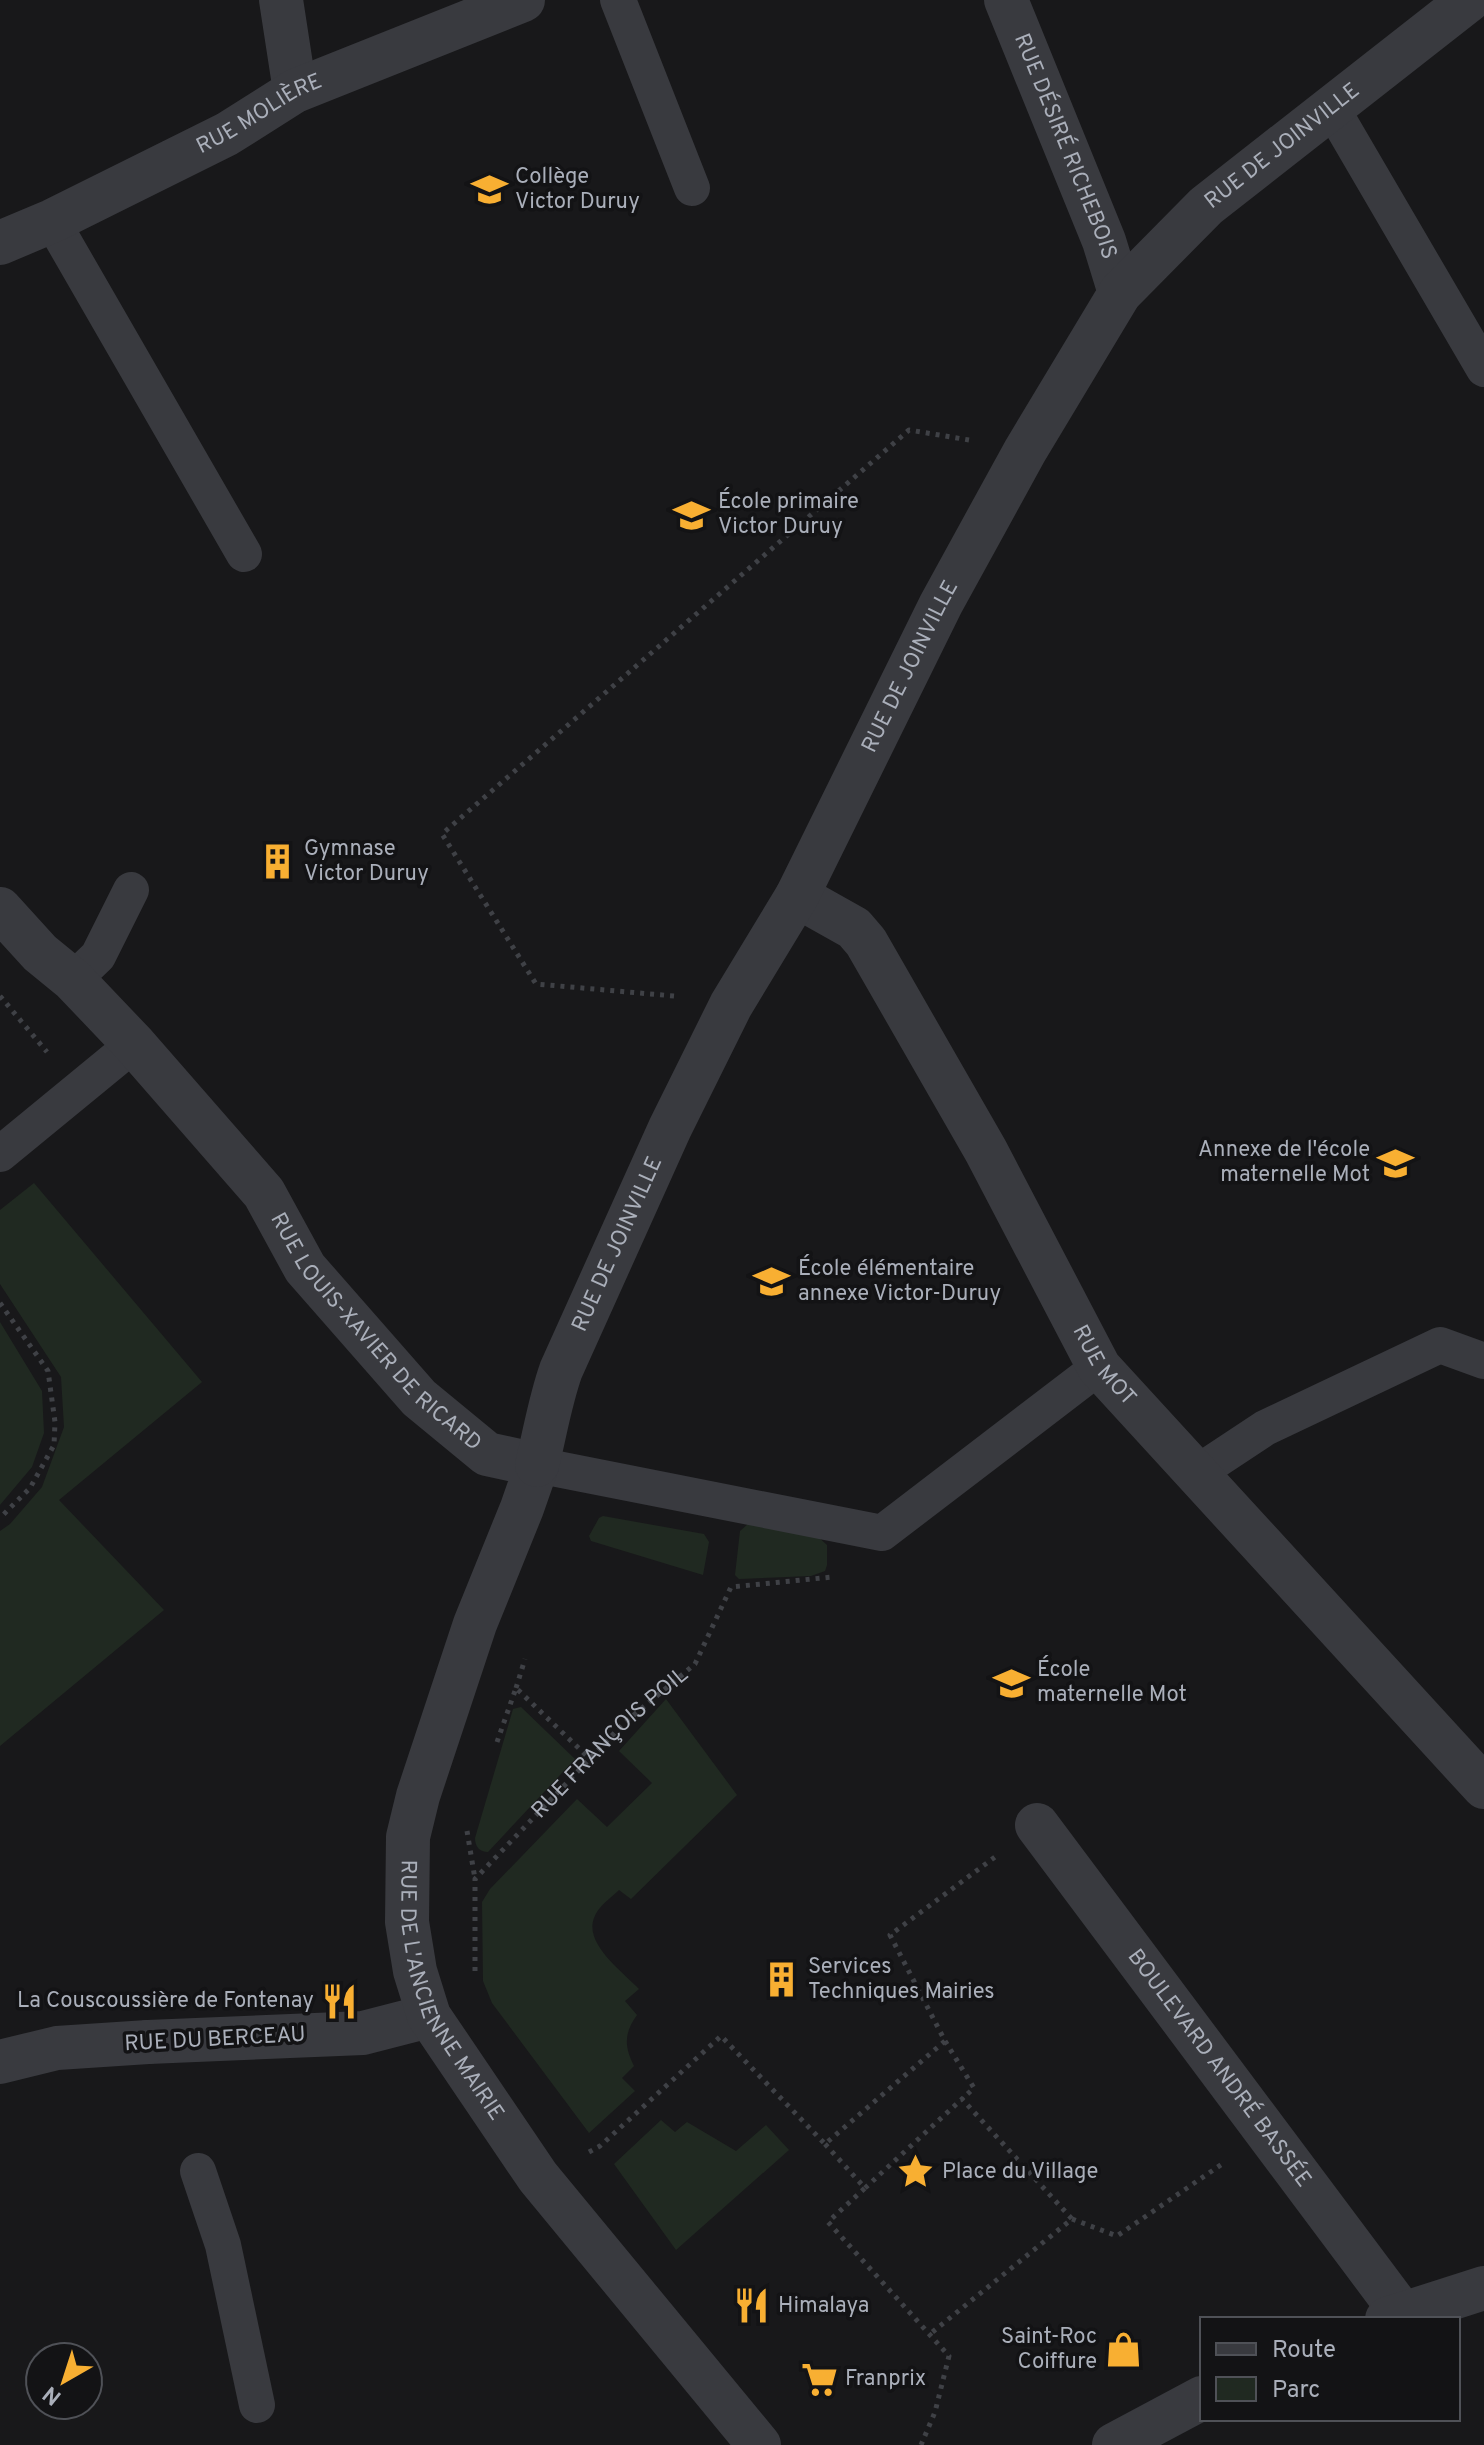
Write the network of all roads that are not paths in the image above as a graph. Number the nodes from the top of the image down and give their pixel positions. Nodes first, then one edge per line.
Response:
1 (281, 0) edge
2 (523, 0) edge
3 (618, 0) edge
4 (1006, 0) edge
5 (1469, 0) edge
6 (295, 91) junction
7 (1331, 107) junction
8 (692, 188) dead end
9 (52, 221) junction
10 (0, 243) edge
11 (1120, 293) junction
12 (1484, 369) edge
13 (244, 554) dead end
14 (131, 890) dead end
15 (797, 896) junction
16 (0, 909) edge
17 (73, 980) junction
18 (134, 1044) junction
19 (0, 1154) edge
20 (1484, 1361) edge
21 (1099, 1367) junction
22 (537, 1465) junction
23 (1197, 1473) junction
24 (1484, 1787) edge
25 (1037, 1825) road end
26 (429, 2016) junction
27 (0, 2062) edge
28 (198, 2171) dead end
29 (1484, 2288) edge
30 (1395, 2316) edge
31 (1200, 2399) edge
32 (257, 2405) dead end
33 (759, 2445) edge
34 (1114, 2445) edge

1 - 6 street
2 - 6 street, RUE MOLIÈRE
3 - 8 lane
4 - 11 street, RUE DÉSIRÉ RICHEBOIS
5 - 7 street, RUE DE JOINVILLE
6 - 9 street, RUE MOLIÈRE
7 - 11 street, RUE DE JOINVILLE
7 - 12 lane
9 - 10 street, RUE MOLIÈRE
9 - 13 lane
11 - 15 street, RUE DE JOINVILLE
14 - 17 lane
15 - 21 street, RUE MOT
15 - 22 street, RUE DE JOINVILLE
16 - 17 street, RUE LOUIS-XAVIER DE RICARD
17 - 18 street, RUE LOUIS-XAVIER DE RICARD
18 - 19 lane
18 - 22 street, RUE LOUIS-XAVIER DE RICARD
20 - 23 lane
21 - 22 lane, RUE LOUIS-XAVIER DE RICARD
21 - 23 street, RUE MOT
22 - 26 street, RUE DE L'ANCIENNE MAIRIE
23 - 24 street, RUE MOT
25 - 30 street, BOULEVARD ANDRÉ BASSÉE
26 - 27 street, RUE DU BERCEAU
26 - 33 street, RUE DE L'ANCIENNE MAIRIE
28 - 32 lane
29 - 30 street
31 - 34 street

